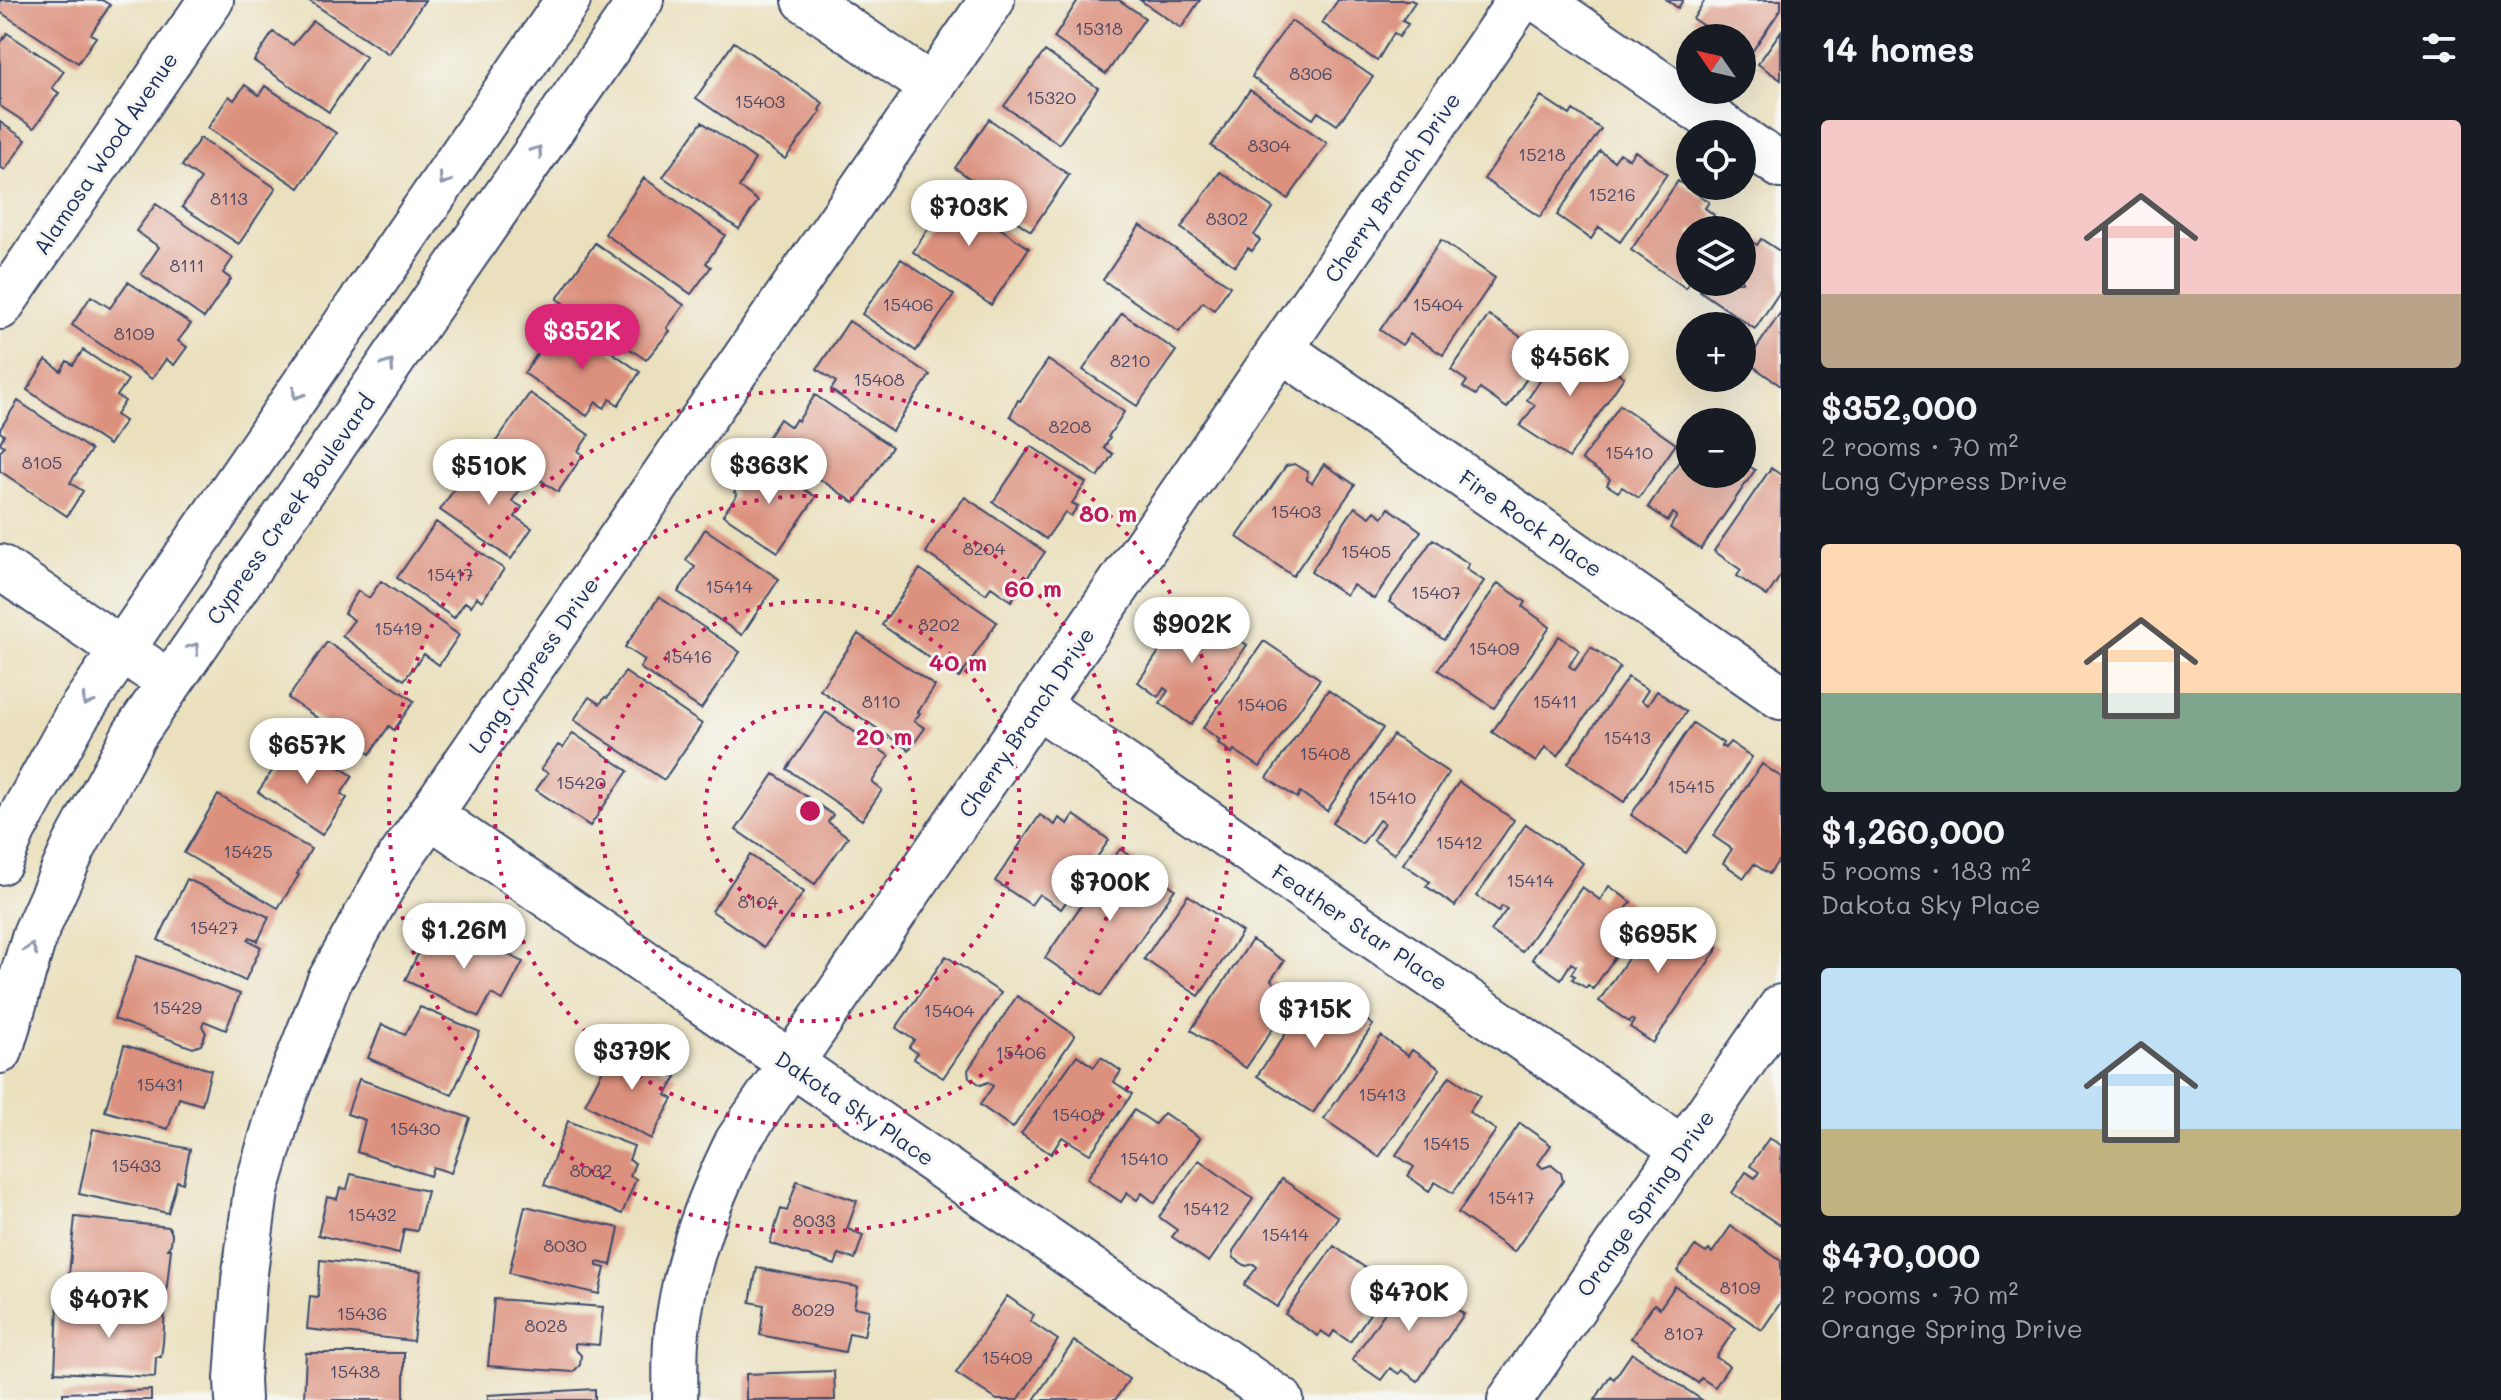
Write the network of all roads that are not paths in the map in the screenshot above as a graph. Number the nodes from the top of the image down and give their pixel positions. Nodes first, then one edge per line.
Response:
1 (211, 0) edge
2 (568, 0) edge
3 (641, 0) edge
4 (805, 0) edge
5 (992, 0) edge
6 (1520, 0) edge
7 (1539, 0) edge
8 (932, 87) junction
9 (1714, 120) edge
10 (1756, 149) edge
11 (1781, 166) edge
12 (0, 307) edge
13 (1281, 349) junction
14 (0, 567) edge
15 (121, 651) junction
16 (170, 683) junction
17 (1781, 697) edge
18 (1037, 705) junction
19 (430, 815) junction
20 (0, 862) edge
21 (1781, 1007) edge
22 (0, 1051) edge
23 (791, 1064) junction
24 (1683, 1149) junction
25 (238, 1400) edge
26 (675, 1400) edge
27 (1281, 1400) edge
28 (1510, 1400) edge

1 - 12 street, Alamosa Wood Avenue
2 -> 15 street
16 -> 3 street, Cypress Creek Boulevard
4 - 8 street
5 - 8 street, Long Cypress Drive
6 - 13 street, Cherry Branch Drive
7 - 9 street
8 - 19 street, Long Cypress Drive
10 - 11 street
13 - 17 street, Fire Rock Place
13 - 18 street, Cherry Branch Drive
14 - 15 street
15 - 16 street
15 -> 20 street
22 -> 16 street, Cypress Creek Boulevard
18 - 23 street, Cherry Branch Drive
18 - 24 street, Feather Star Place
19 - 23 street, Dakota Sky Place
19 - 25 street, Long Cypress Drive
21 - 24 street, Orange Spring Drive
23 - 26 street, Cherry Branch Drive
23 - 27 street, Dakota Sky Place
24 - 28 street, Orange Spring Drive

